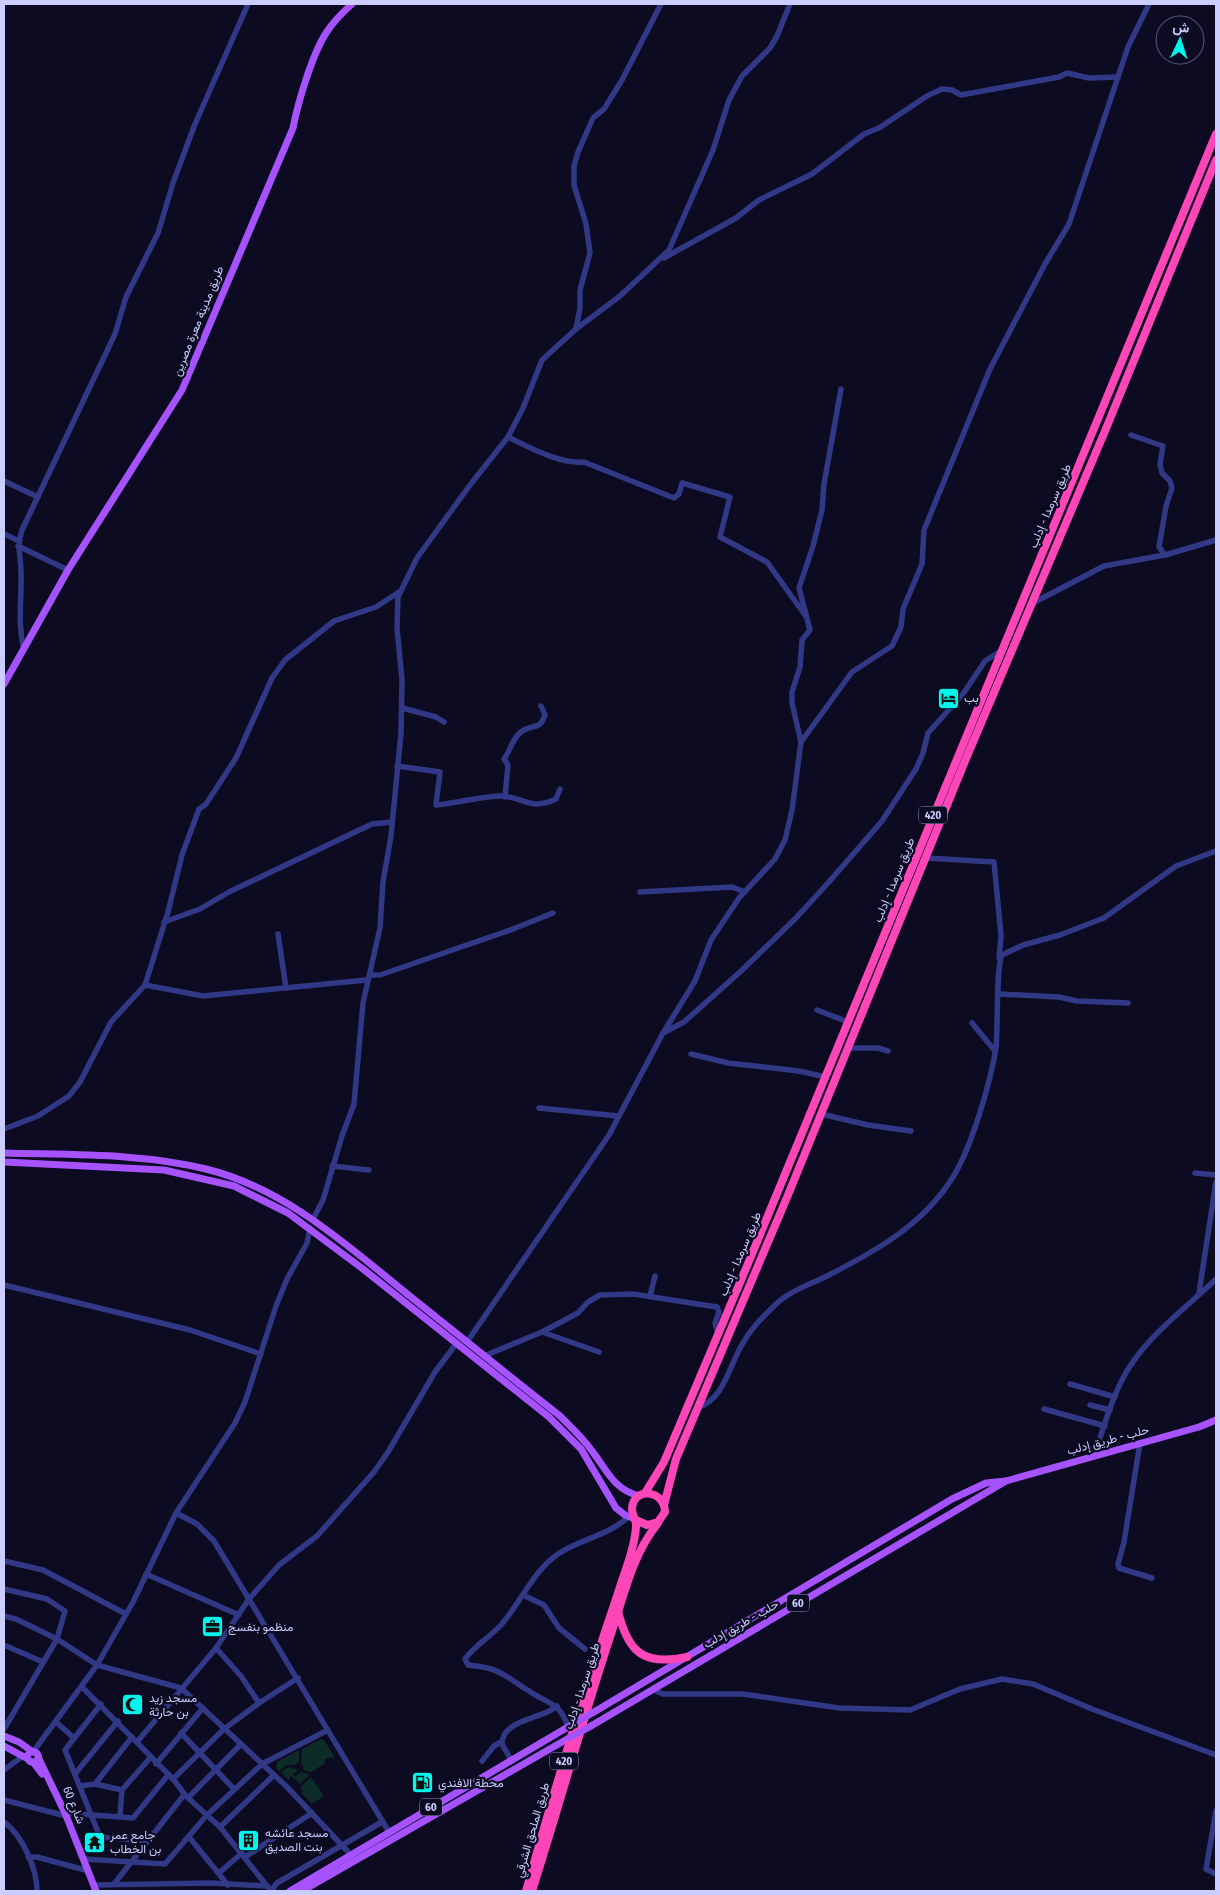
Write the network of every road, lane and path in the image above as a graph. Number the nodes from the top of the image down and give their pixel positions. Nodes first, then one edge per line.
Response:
1 (248, 4) edge
2 (352, 4) edge
3 (661, 4) edge
4 (790, 4) edge
5 (1149, 4) edge
6 (1118, 76) junction
7 (1216, 134) edge
8 (1216, 160) edge
9 (660, 260) junction
10 (576, 329) junction
11 (841, 389) dead end
12 (1131, 435) dead end
13 (508, 437) junction
14 (4, 481) edge
15 (38, 497) junction
16 (4, 534) edge
17 (1216, 540) edge
18 (18, 544) junction
19 (1045, 547) junction
20 (1053, 551) junction
21 (1165, 554) junction
22 (68, 570) junction
23 (400, 592) junction
24 (1031, 604) junction
25 (805, 615) junction
26 (24, 650) junction
27 (1002, 650) junction
28 (4, 684) edge
29 (541, 706) dead end
30 (402, 708) junction
31 (444, 722) dead end
32 (801, 742) junction
33 (956, 758) junction
34 (965, 761) junction
35 (397, 766) junction
36 (560, 789) dead end
37 (505, 797) junction
38 (392, 822) junction
39 (1216, 851) edge
40 (926, 858) junction
41 (640, 892) dead end
42 (745, 892) junction
43 (553, 913) dead end
44 (164, 922) junction
45 (278, 934) dead end
46 (999, 960) junction
47 (368, 978) junction
48 (146, 985) junction
49 (286, 988) junction
50 (999, 994) junction
51 (1128, 1003) dead end
52 (817, 1010) dead end
53 (848, 1022) junction
54 (972, 1022) dead end
55 (663, 1033) junction
56 (848, 1048) junction
57 (888, 1051) dead end
58 (995, 1051) junction
59 (691, 1054) dead end
60 (826, 1077) junction
61 (538, 1108) dead end
62 (821, 1114) junction
63 (618, 1116) junction
64 (4, 1128) edge
65 (911, 1130) dead end
66 (4, 1153) edge
67 (4, 1162) edge
68 (332, 1166) junction
69 (369, 1170) dead end
70 (1195, 1173) dead end
71 (1216, 1176) edge
72 (1216, 1182) edge
73 (313, 1219) junction
74 (310, 1228) junction
75 (655, 1276) dead end
76 (1216, 1279) edge
77 (4, 1285) edge
78 (1199, 1293) junction
79 (650, 1296) junction
80 (542, 1332) junction
81 (718, 1334) junction
82 (467, 1342) junction
83 (456, 1344) junction
84 (599, 1352) dead end
85 (261, 1354) junction
86 (484, 1356) junction
87 (507, 1379) junction
88 (1070, 1384) dead end
89 (1115, 1397) junction
90 (1090, 1405) dead end
91 (697, 1408) junction
92 (1044, 1409) dead end
93 (1110, 1410) junction
94 (1216, 1420) edge
95 (1104, 1426) junction
96 (1140, 1443) junction
97 (1096, 1455) junction
98 (1006, 1481) junction
99 (642, 1495) junction
100 (664, 1505) junction
101 (176, 1513) junction
102 (633, 1518) junction
103 (658, 1522) junction
104 (4, 1561) edge
105 (146, 1574) junction
106 (1152, 1578) dead end
107 (4, 1590) edge
108 (523, 1595) junction
109 (250, 1599) junction
110 (618, 1610) junction
111 (126, 1614) junction
112 (239, 1614) junction
113 (4, 1616) edge
114 (57, 1639) junction
115 (4, 1644) edge
116 (216, 1648) junction
117 (585, 1649) dead end
118 (687, 1656) junction
119 (43, 1662) junction
120 (97, 1665) junction
121 (693, 1665) junction
122 (298, 1678) junction
123 (82, 1687) junction
124 (181, 1688) junction
125 (654, 1690) junction
126 (259, 1703) junction
127 (102, 1704) junction
128 (557, 1706) junction
129 (203, 1708) junction
130 (118, 1721) junction
131 (56, 1722) junction
132 (570, 1726) junction
133 (224, 1728) junction
134 (4, 1729) edge
135 (328, 1730) junction
136 (181, 1733) junction
137 (4, 1736) edge
138 (132, 1737) junction
139 (74, 1738) junction
140 (137, 1742) junction
141 (501, 1742) junction
142 (241, 1744) junction
143 (4, 1746) edge
144 (199, 1754) junction
145 (1216, 1755) edge
146 (31, 1757) junction
147 (150, 1758) junction
148 (511, 1760) junction
149 (482, 1761) dead end
150 (156, 1764) junction
151 (262, 1764) junction
152 (4, 1770) edge
153 (216, 1770) junction
154 (75, 1774) junction
155 (274, 1775) junction
156 (170, 1777) junction
157 (472, 1783) junction
158 (95, 1784) junction
159 (80, 1786) junction
160 (234, 1789) junction
161 (122, 1790) junction
162 (477, 1792) junction
163 (186, 1796) junction
164 (4, 1800) edge
165 (1216, 1811) edge
166 (91, 1813) junction
167 (312, 1813) junction
168 (64, 1814) junction
169 (120, 1816) junction
170 (206, 1816) junction
171 (4, 1822) edge
172 (382, 1822) junction
173 (220, 1827) junction
174 (389, 1832) junction
175 (189, 1837) junction
176 (147, 1841) junction
177 (343, 1845) junction
178 (364, 1852) junction
179 (243, 1855) junction
180 (351, 1855) junction
181 (28, 1857) junction
182 (84, 1859) junction
183 (131, 1862) junction
184 (85, 1870) junction
185 (220, 1872) junction
186 (1216, 1874) edge
187 (114, 1884) junction
188 (228, 1885) junction
189 (95, 1889) edge
190 (269, 1890) edge
191 (37, 1891) edge
192 (290, 1891) edge
193 (302, 1891) edge
194 (526, 1891) edge
195 (532, 1891) edge

1 - 15 street
2 - 22 main road, طريق مدينة معرة مصرين
3 - 10 street
4 - 9 street
5 - 6 street
6 - 9 street
6 - 32 street
7 - 19 highway, طريق سرمدا - إدلب / 420
8 - 20 highway, طريق سرمدا - إدلب / 420
9 - 10 street
10 - 13 street
11 - 25 street
12 - 21 street
13 - 23 street
13 - 25 street
14 - 15 street
15 - 18 street
16 - 18 street
17 - 21 street
18 - 22 street
18 - 26 street
19 - 20 highway
19 - 27 highway, طريق سرمدا - إدلب / 420
20 - 24 highway, طريق سرمدا - إدلب / 420
21 - 24 street
22 - 26 main road, طريق مدينة معرة مصرين
23 - 30 street
23 - 44 street
24 - 34 highway, طريق سرمدا - إدلب / 420
25 - 32 street
26 - 28 main road, طريق مدينة معرة مصرين
27 - 33 highway, طريق سرمدا - إدلب / 420
27 - 55 street
29 - 37 street
30 - 31 street
30 - 35 street
32 - 42 street
33 - 34 highway
33 - 53 highway, طريق سرمدا - إدلب / 420
34 - 40 highway, طريق سرمدا - إدلب / 420
35 - 37 street
35 - 38 street
36 - 37 street
38 - 44 street
38 - 47 street
39 - 46 street
40 - 46 street
40 - 56 highway, طريق سرمدا - إدلب / 420
41 - 42 street
42 - 55 street
43 - 47 street
44 - 48 street
45 - 49 street
46 - 50 street
47 - 49 street
47 - 68 street
48 - 49 street
48 - 64 street
50 - 51 street
50 - 58 street
52 - 53 street
53 - 60 highway, طريق سرمدا - إدلب / 420
54 - 58 street
55 - 63 street
56 - 57 street
56 - 62 highway, طريق سرمدا - إدلب / 420
58 - 91 street
59 - 60 street
60 - 81 highway, طريق سرمدا - إدلب / 420
61 - 63 street
62 - 65 street
62 - 91 highway, طريق سرمدا - إدلب / 420
63 - 82 street
66 - 73 main road
67 - 74 main road
68 - 69 street
68 - 73 street
70 - 71 street
72 - 78 street
73 - 82 main road
74 - 83 main road
74 - 85 street
75 - 79 street
76 - 78 street
77 - 85 street
78 - 89 street
79 - 80 street
79 - 81 street
80 - 84 street
80 - 86 street
81 - 99 highway, طريق سرمدا - إدلب / 420
82 - 86 main road
83 - 87 main road
83 - 109 street
85 - 101 street
86 - 87 main road
87 - 99 main road
87 - 102 main road
88 - 89 street
89 - 93 street
90 - 93 street
91 - 100 highway, طريق سرمدا - إدلب / 420
92 - 95 street
93 - 95 street
94 - 96 main road, حلب - طريق إدلب / 60
95 - 97 street
96 - 97 main road, حلب - طريق إدلب / 60
96 - 106 street
97 - 98 main road, حلب - طريق إدلب / 60
98 - 118 main road, حلب - طريق إدلب / 60
98 - 121 main road, حلب - طريق إدلب / 60
99 - 100 highway
99 - 102 highway
100 - 103 highway
101 - 105 street
101 - 109 street
102 - 103 highway
102 - 108 street
102 - 194 highway, طريق الملحق الشرقي / 420
103 - 110 highway, طريق سرمدا - إدلب / 420
104 - 111 street
105 - 111 street
105 - 112 street
107 - 114 street
108 - 117 street
108 - 128 street
109 - 112 street
109 - 122 street
110 - 118 highway
110 - 195 highway, طريق سرمدا - إدلب / 420
111 - 120 street
112 - 116 street
113 - 114 street
114 - 119 street
114 - 120 street
115 - 119 street
116 - 124 street
116 - 126 street
118 - 121 main road
118 - 132 main road, حلب - طريق إدلب / 60, bridge
119 - 134 street
120 - 123 street
120 - 124 street
121 - 125 main road, حلب - طريق إدلب / 60
122 - 126 street
122 - 135 street
123 - 127 street
123 - 131 street
124 - 129 street
124 - 140 street
125 - 145 street
125 - 162 main road, حلب - طريق إدلب / 60, bridge
126 - 133 street
127 - 130 street
127 - 139 street
128 - 132 street
128 - 141 street
129 - 133 street
129 - 136 street
130 - 138 street
130 - 154 street
131 - 139 street
131 - 146 street
132 - 148 main road, 60
133 - 142 street
133 - 144 street
135 - 151 street
135 - 172 street
136 - 144 street
136 - 150 street
137 - 146 main road
138 - 140 street
138 - 158 street
139 - 154 street
140 - 147 street
141 - 148 street
141 - 149 street
142 - 151 street
142 - 153 street
143 - 146 main road
144 - 153 street
144 - 156 street
146 - 152 street
146 - 168 main road, شارع 60
147 - 150 street
147 - 161 street
148 - 157 main road, 60
150 - 156 street
151 - 155 street
151 - 160 street
153 - 160 street
153 - 163 street
154 - 159 street
155 - 167 street
155 - 173 street
156 - 163 street
156 - 169 street
157 - 162 main road
157 - 174 main road, 60
158 - 159 street
158 - 161 street
159 - 166 street
160 - 170 street
161 - 169 street
162 - 178 main road, 60
163 - 170 street
163 - 176 street
164 - 168 street
165 - 186 street
166 - 168 street
166 - 169 street
166 - 176 street
167 - 177 street
167 - 179 street
168 - 182 main road, شارع 60
168 - 184 main road, شارع 60
170 - 173 street
170 - 175 street
171 - 181 street
172 - 174 street
172 - 177 street
173 - 179 street
174 - 178 main road, 60
175 - 183 street
175 - 185 street
176 - 183 street
177 - 180 street
177 - 190 street
178 - 180 main road, 60
178 - 193 main road, 60
179 - 185 street
179 - 190 street
180 - 192 main road, 60
181 - 184 street
181 - 191 street
182 - 183 street
182 - 189 main road, شارع 60
183 - 187 street
184 - 189 main road, شارع 60
185 - 188 street
187 - 188 street
187 - 189 street
188 - 190 street

